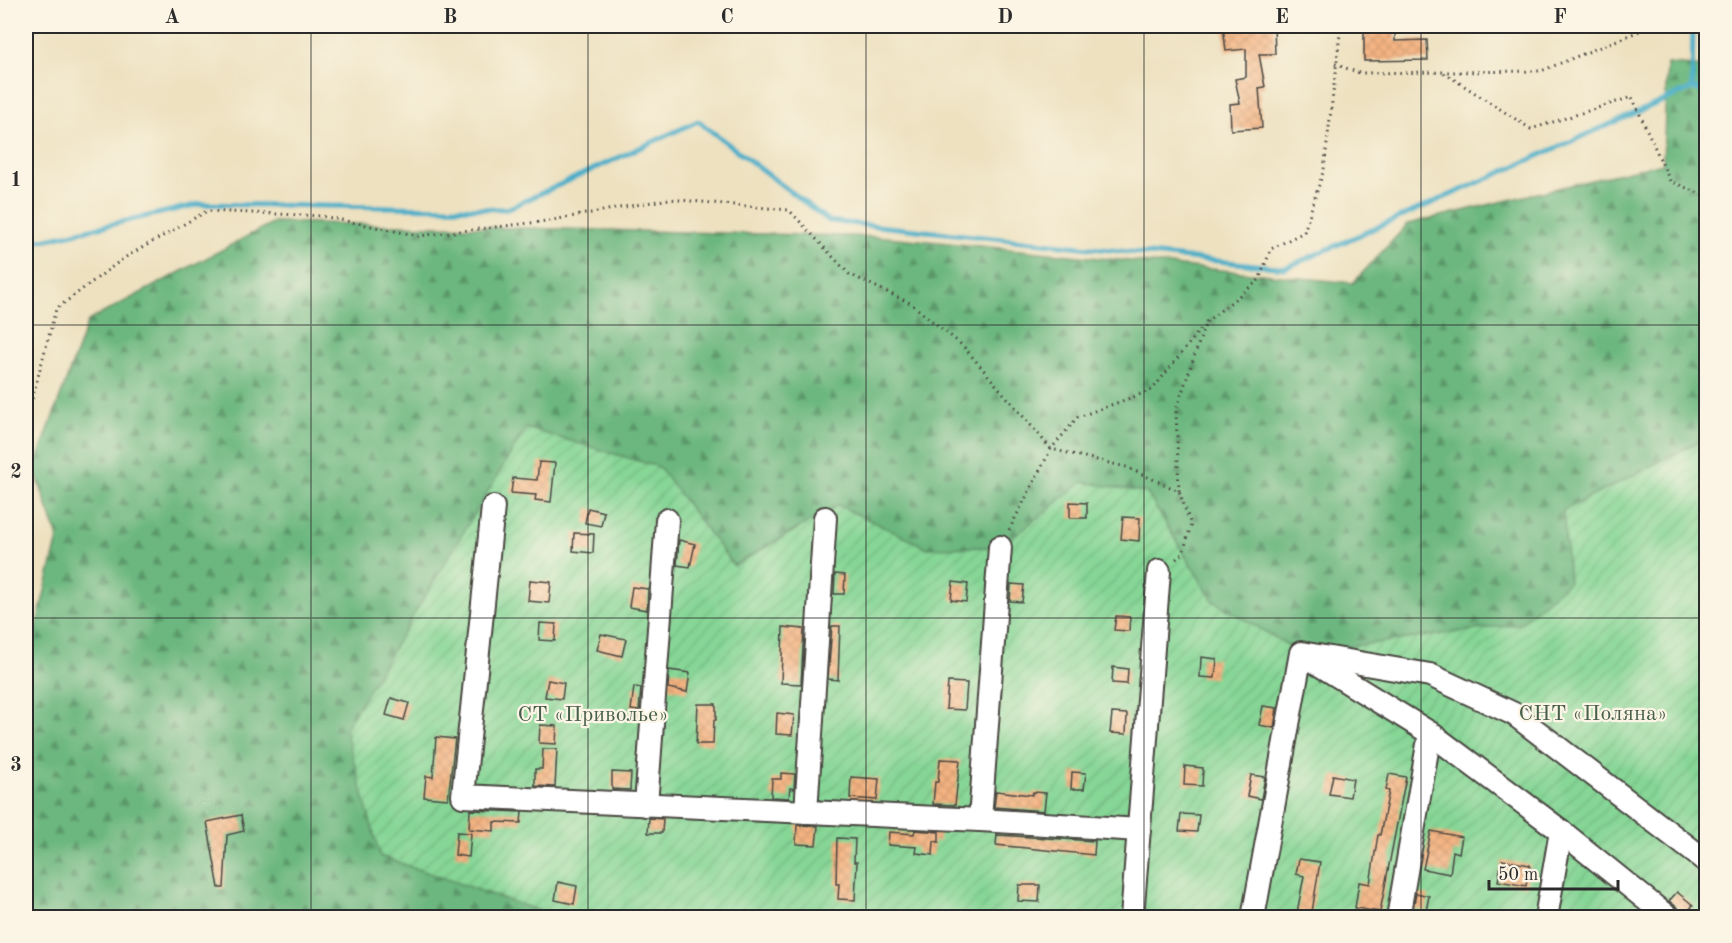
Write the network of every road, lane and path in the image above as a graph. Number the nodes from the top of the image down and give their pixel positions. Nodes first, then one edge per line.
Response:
1 (1341, 26) edge
2 (1644, 26) edge
3 (1335, 64) junction
4 (1444, 73) junction
5 (1707, 196) edge
6 (1206, 322) junction
7 (26, 422) edge
8 (1051, 449) junction
9 (1179, 491) junction
10 (493, 507) dead end
11 (825, 518) dead end
12 (667, 520) dead end
13 (1000, 547) joint
14 (1159, 571) joint
15 (1301, 653) junction
16 (1430, 733) junction
17 (646, 805) junction
18 (807, 812) junction
19 (980, 820) junction
20 (1139, 830) junction
21 (1561, 831) junction
22 (1707, 861) edge
23 (1132, 918) edge
24 (1253, 918) edge
25 (1398, 918) edge
26 (1546, 918) edge
27 (1669, 918) edge

1 - 3 path
2 - 4 path
3 - 4 path
3 - 6 path
4 - 5 path
6 - 8 path
6 - 9 path
7 - 8 path
8 - 9 path
8 - 13 path
9 - 14 path
10 - 17 street
11 - 18 street
12 - 17 street
13 - 19 street
14 - 20 street
15 - 16 street
15 - 22 street
15 - 24 street
16 - 21 street
16 - 25 street
17 - 18 street
18 - 19 street
19 - 20 street
20 - 23 street
21 - 26 street
21 - 27 street

